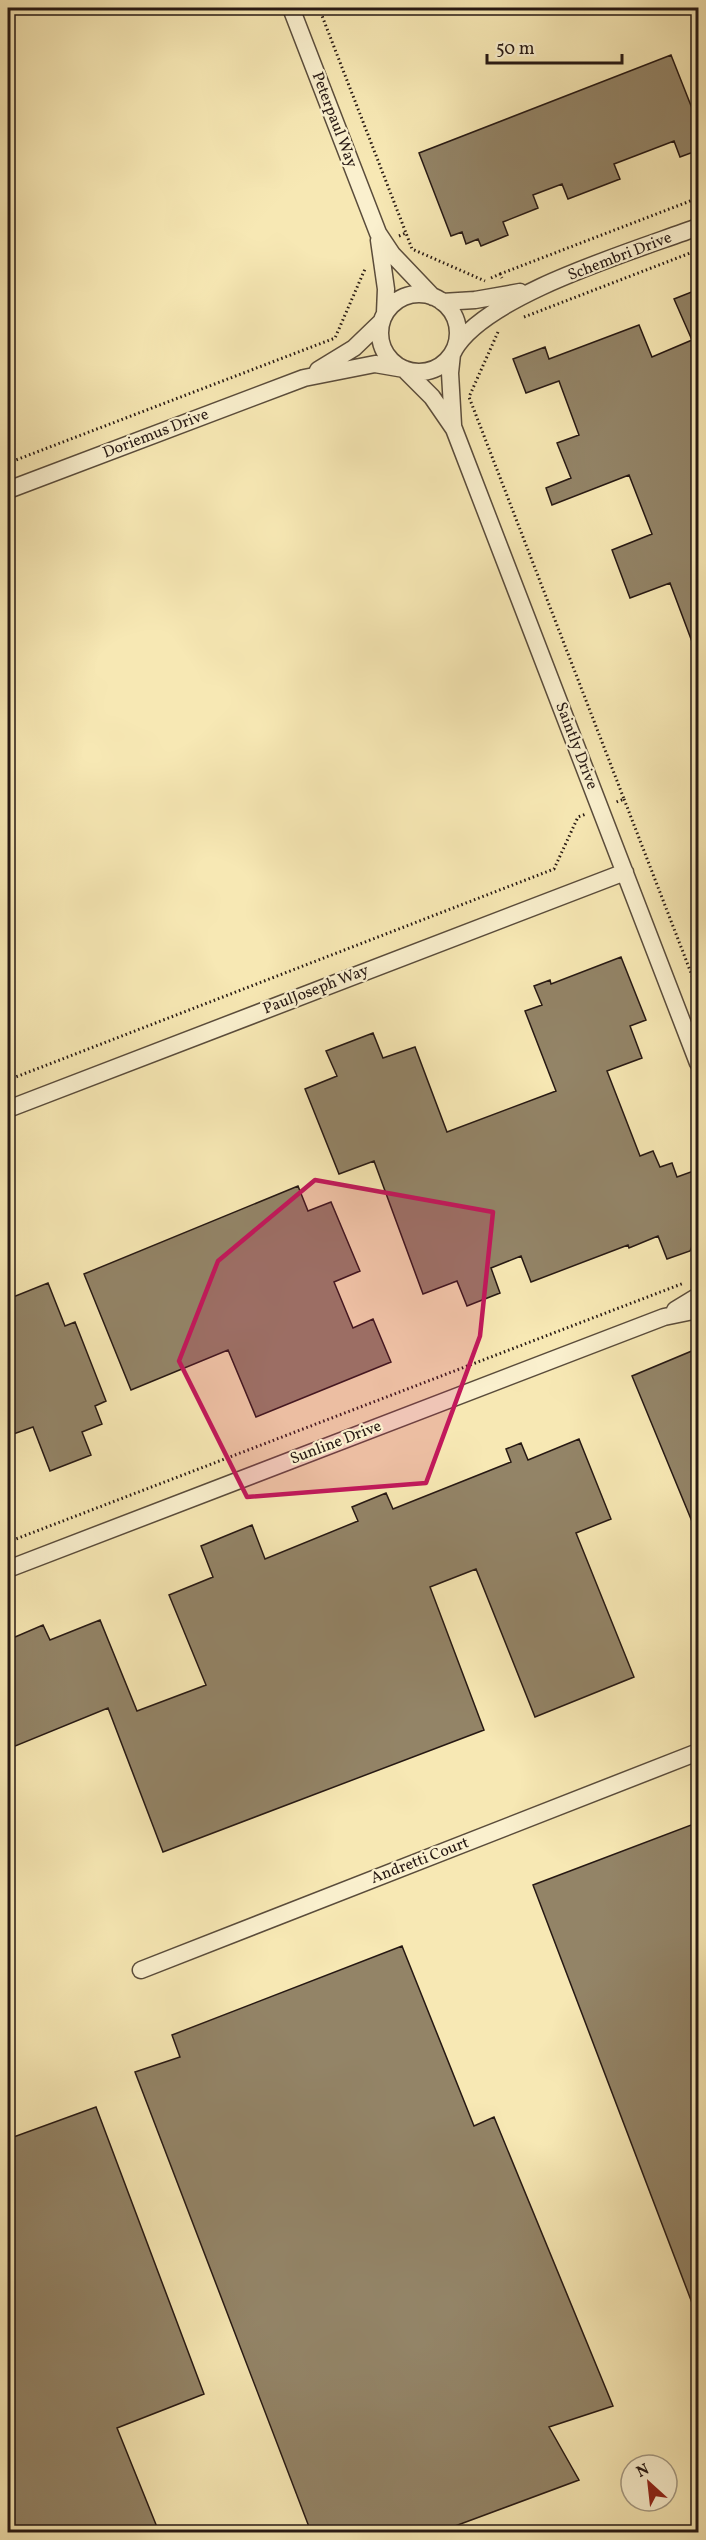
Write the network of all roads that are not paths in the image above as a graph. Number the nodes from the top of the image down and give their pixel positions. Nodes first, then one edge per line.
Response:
1 (291, 8) edge
2 (699, 227) edge
3 (381, 237) junction
4 (509, 299) junction
5 (438, 300) junction
6 (384, 317) junction
7 (453, 352) junction
8 (404, 370) junction
9 (304, 378) junction
10 (454, 429) junction
11 (8, 490) edge
12 (625, 872) junction
13 (699, 1063) edge
14 (8, 1109) edge
15 (699, 1296) edge
16 (699, 1310) edge
17 (664, 1317) junction
18 (8, 1569) edge
19 (699, 1752) edge
20 (141, 1970) dead end

1 - 3 street, Peterpaul Way
2 - 4 street, Schembri Drive
3 - 5 street, Peterpaul Way
3 - 6 street, Peterpaul Way
4 - 5 street, Schembri Drive
4 - 7 street, Schembri Drive
5 - 6 street
5 - 7 street
6 - 8 street
6 - 9 street, Doriemus Drive
7 - 8 street
7 - 10 street, Saintly Drive
8 - 9 street, Doriemus Drive
8 - 10 street, Saintly Drive
9 - 11 street, Doriemus Drive
10 - 12 street, Saintly Drive
12 - 13 street, Saintly Drive
12 - 14 street, PaulJoseph Way
15 - 17 street, Sunline Drive
16 - 17 street, Sunline Drive
17 - 18 street, Sunline Drive
19 - 20 street, Andretti Court

